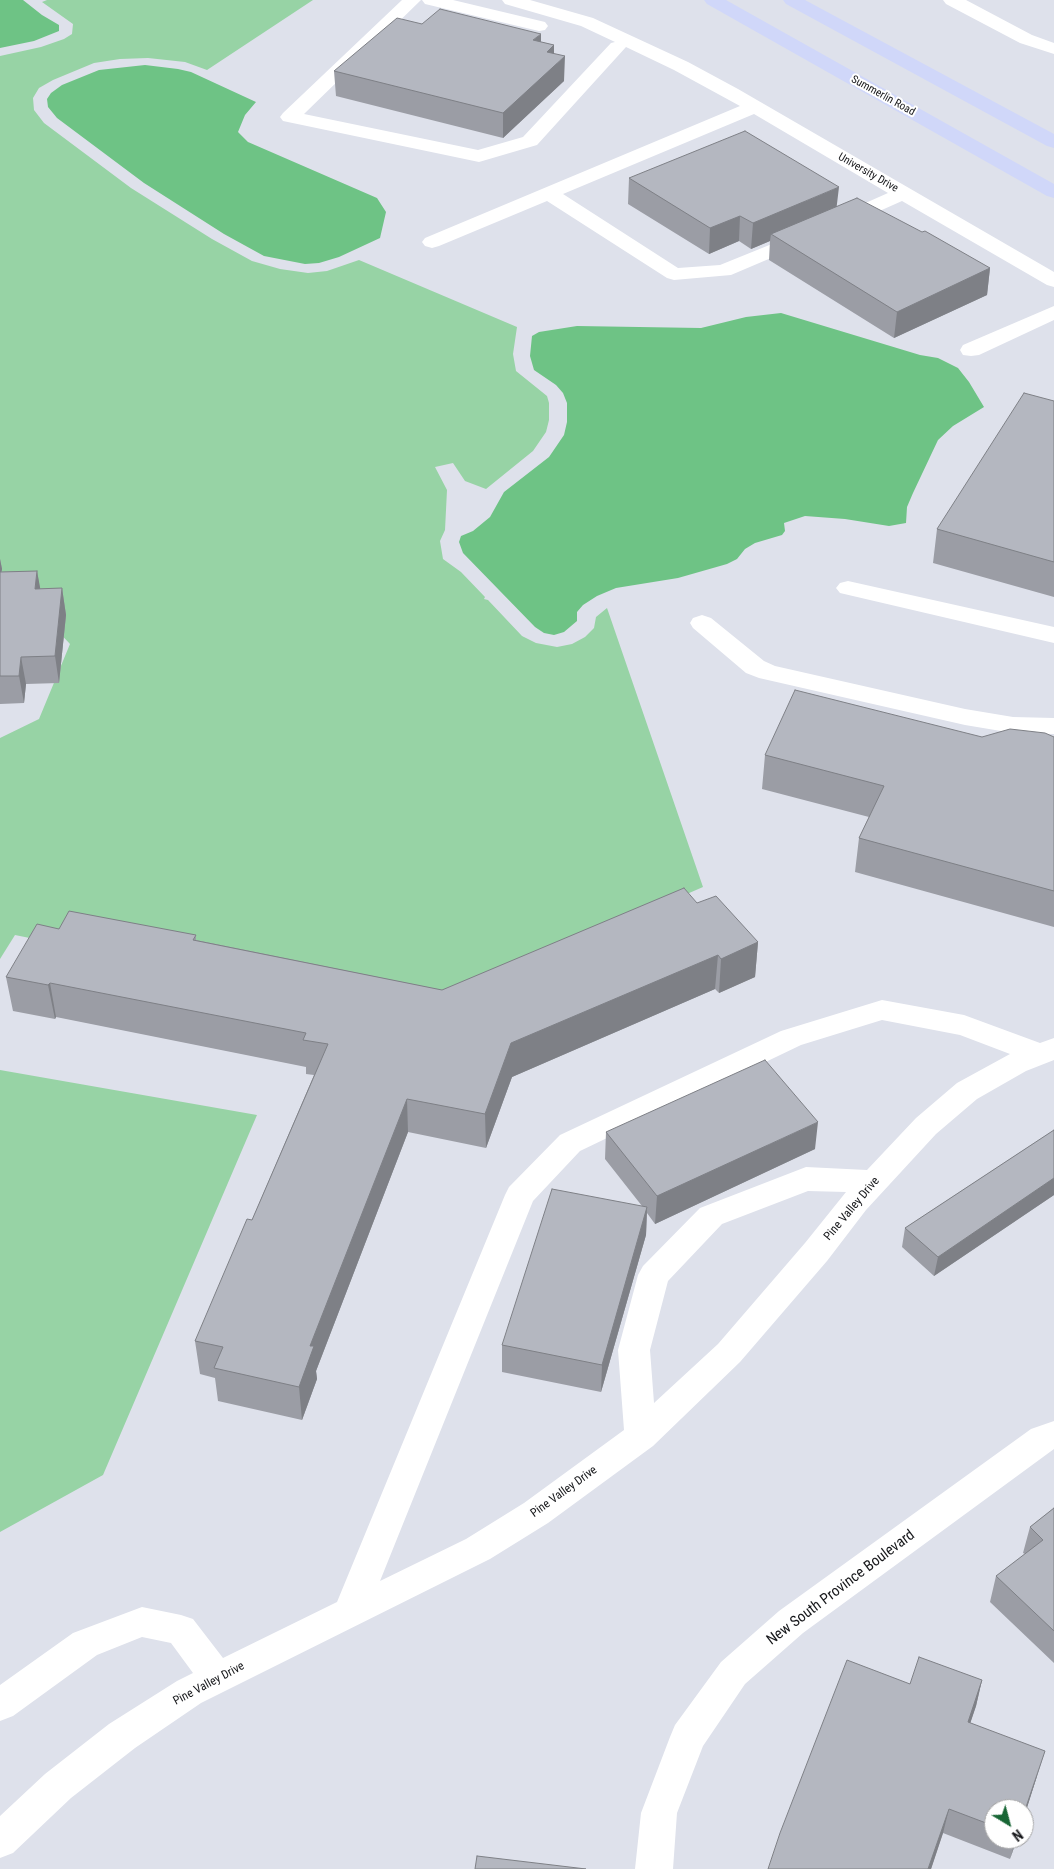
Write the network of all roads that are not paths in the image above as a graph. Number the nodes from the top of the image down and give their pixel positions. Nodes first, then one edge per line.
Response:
1 (412, 0) edge
2 (431, 0) edge
3 (511, 0) edge
4 (713, 0) edge
5 (792, 0) edge
6 (952, 0) edge
7 (617, 47) junction
8 (1054, 49) edge
9 (681, 66) junction
10 (755, 107) junction
11 (1054, 142) edge
12 (1054, 192) edge
13 (904, 193) junction
14 (549, 194) junction
15 (432, 242) dead end
16 (1054, 281) edge
17 (1054, 312) edge
18 (971, 350) dead end
19 (848, 588) dead end
20 (702, 623) dead end
21 (1054, 634) edge
22 (965, 717) junction
23 (1054, 726) edge
24 (1005, 747) edge
25 (1047, 1051) edge
26 (873, 1182) junction
27 (1054, 1435) edge
28 (641, 1436) junction
29 (350, 1612) junction
30 (218, 1678) junction
31 (0, 1706) edge
32 (0, 1841) edge
33 (654, 1869) edge

1 - 7 street
2 - 7 street, University Drive
3 - 9 street, University Drive
4 - 12 main road, Summerlin Road
5 - 11 main road
6 - 8 street
7 - 9 street, University Drive
9 - 10 street, University Drive
10 - 13 street, University Drive
10 - 14 street
13 - 14 street
13 - 16 street, University Drive
14 - 15 street
17 - 18 street
19 - 21 street
20 - 22 street
22 - 23 street
22 - 24 street
25 - 26 street, Pine Valley Drive
25 - 29 street
26 - 28 street, Pine Valley Drive
26 - 28 street
27 - 33 street, New South Province Boulevard
28 - 29 street, Pine Valley Drive
29 - 30 street, Pine Valley Drive
30 - 31 street
30 - 32 street, Pine Valley Drive

